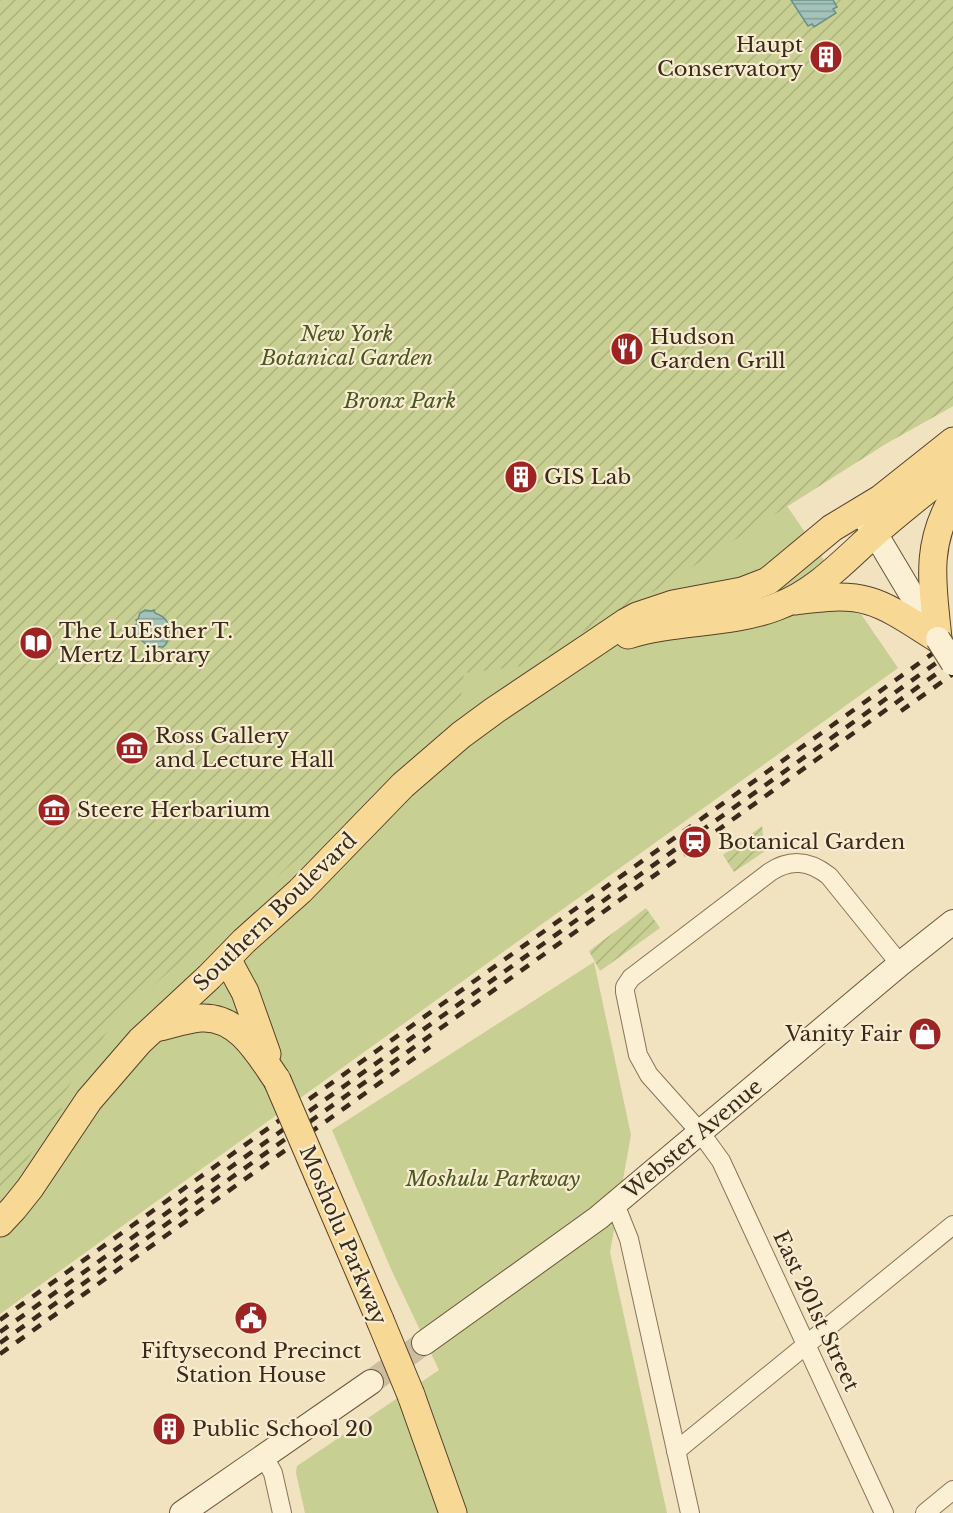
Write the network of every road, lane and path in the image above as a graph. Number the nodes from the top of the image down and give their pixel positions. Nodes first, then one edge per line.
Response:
1 (953, 441) edge
2 (953, 469) edge
3 (953, 498) edge
4 (868, 522) junction
5 (790, 602) junction
6 (938, 639) junction
7 (592, 645) junction
8 (953, 663) edge
9 (953, 922) edge
10 (227, 959) junction
11 (900, 964) junction
12 (151, 1029) junction
13 (277, 1080) junction
14 (700, 1132) junction
15 (615, 1204) junction
16 (0, 1223) edge
17 (953, 1225) edge
18 (424, 1344) tunnel mouth
19 (806, 1344) junction
20 (371, 1382) tunnel mouth
21 (676, 1451) junction
22 (264, 1457) junction
23 (953, 1490) edge
24 (182, 1513) edge
25 (282, 1513) edge
26 (453, 1513) edge
27 (690, 1513) edge
28 (884, 1513) edge
29 (925, 1513) edge

1 - 4 main road, Southern Boulevard
2 - 4 main road, Southern Boulevard
3 - 6 main road
4 - 5 main road, Southern Boulevard
4 - 6 main road
4 - 7 main road, Southern Boulevard
5 - 6 main road
5 - 7 main road, Southern Boulevard
6 - 8 main road, bridge
7 - 10 main road, Southern Boulevard
9 - 11 main road, Webster Avenue
10 - 12 main road, Southern Boulevard
10 - 13 main road, Mosholu Parkway
11 - 14 main road, Webster Avenue
11 - 14 street, East 201st Street
12 - 13 main road
12 - 16 main road, Southern Boulevard
13 - 26 main road, Mosholu Parkway, bridge
14 - 15 main road, Webster Avenue
14 - 19 street, East 201st Street
15 - 18 main road, Webster Avenue
15 - 21 street
17 - 19 street
19 - 21 street
19 - 28 street, East 201st Street
20 - 22 main road
21 - 27 street
22 - 24 main road
22 - 25 street
23 - 29 street

